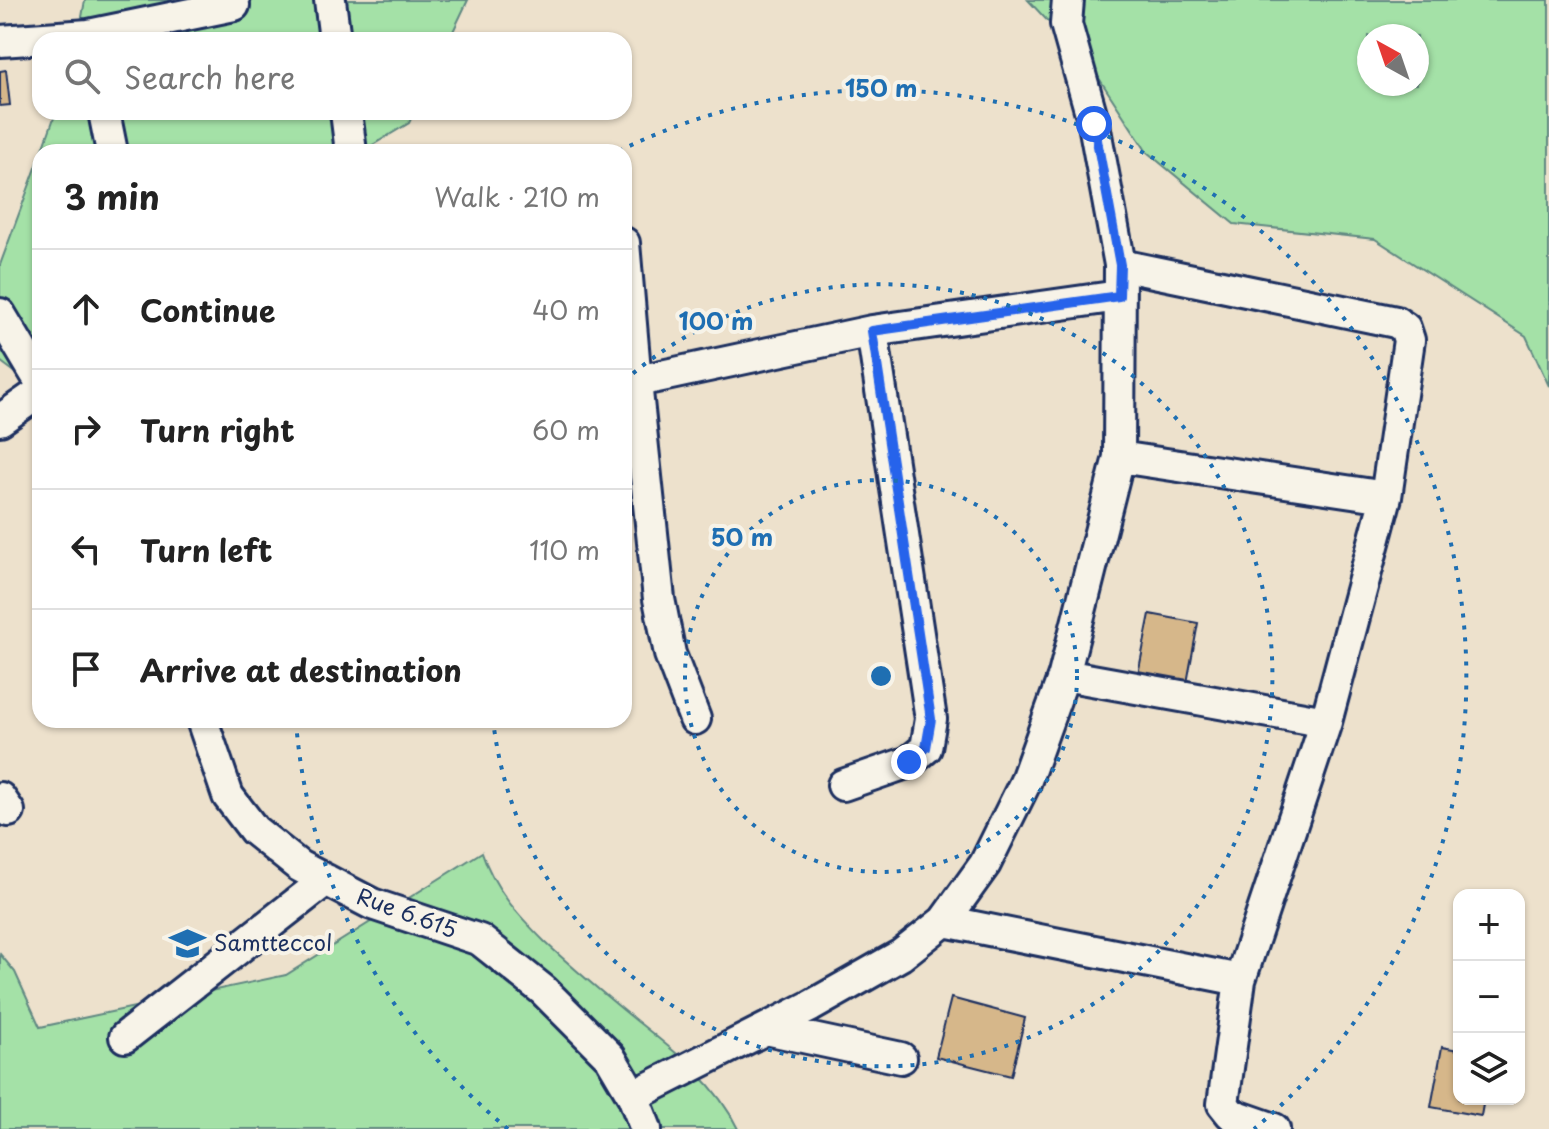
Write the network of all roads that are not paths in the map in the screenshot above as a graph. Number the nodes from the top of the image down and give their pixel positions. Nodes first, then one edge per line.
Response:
1 (330, 0) edge
2 (1068, 0) edge
3 (234, 5) dead end
4 (112, 32) edge
5 (334, 32) edge
6 (32, 40) edge
7 (0, 41) edge
8 (106, 120) edge
9 (347, 120) edge
10 (110, 144) edge
11 (350, 144) edge
12 (1120, 265) junction
13 (1119, 296) junction
14 (0, 314) edge
15 (872, 331) junction
16 (32, 368) edge
17 (632, 383) edge
18 (32, 398) edge
19 (632, 398) edge
20 (0, 420) edge
21 (1119, 457) junction
22 (1386, 497) junction
23 (1064, 675) junction
24 (695, 719) dead end
25 (1326, 722) junction
26 (205, 728) edge
27 (843, 785) dead end
28 (326, 880) junction
29 (944, 921) junction
30 (1240, 980) junction
31 (766, 1029) junction
32 (125, 1037) dead end
33 (901, 1058) dead end
34 (633, 1096) junction
35 (646, 1129) edge
36 (1274, 1129) edge

1 - 5 street
2 - 12 street
3 - 4 street
6 - 7 street
8 - 10 street
9 - 11 street
12 - 13 street
12 - 22 street
13 - 15 street
13 - 21 street
14 - 16 street
15 - 17 street
15 - 27 street
18 - 20 street
19 - 24 street
21 - 22 street
21 - 23 street
22 - 25 street
23 - 25 street
23 - 29 street
25 - 30 street
26 - 28 street, Rue 6.615
28 - 32 street
28 - 34 street, Rue 6.615
29 - 30 street
29 - 31 street
30 - 36 street
31 - 33 street
31 - 34 street
34 - 35 street, Rue 6.615

